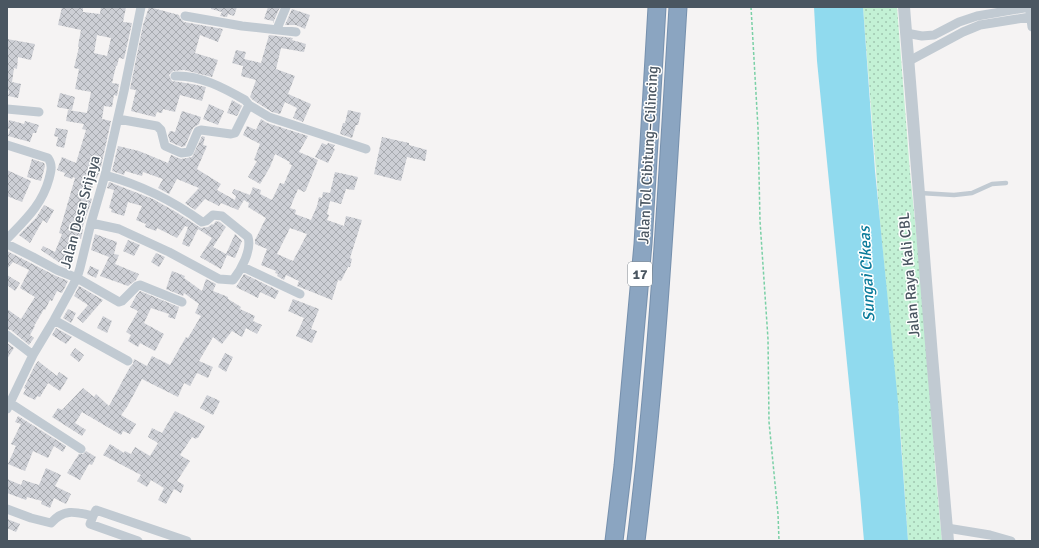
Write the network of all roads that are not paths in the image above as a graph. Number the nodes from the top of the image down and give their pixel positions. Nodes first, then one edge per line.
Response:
1 (141, 7) edge
2 (286, 7) edge
3 (657, 7) edge
4 (678, 7) edge
5 (904, 7) edge
6 (1030, 7) edge
7 (185, 16) dead end
8 (1030, 17) junction
9 (1032, 27) edge
10 (278, 29) junction
11 (296, 32) dead end
12 (906, 33) junction
13 (934, 35) junction
14 (939, 44) junction
15 (909, 61) junction
16 (175, 76) dead end
17 (249, 105) junction
18 (7, 109) edge
19 (39, 112) dead end
20 (118, 119) junction
21 (7, 145) edge
22 (366, 149) dead end
23 (105, 175) junction
24 (1006, 182) dead end
25 (918, 193) junction
26 (91, 223) junction
27 (7, 238) edge
28 (7, 244) edge
29 (243, 267) junction
30 (77, 278) junction
31 (300, 294) dead end
32 (182, 302) dead end
33 (54, 320) junction
34 (7, 335) edge
35 (33, 355) junction
36 (128, 361) dead end
37 (8, 406) edge
38 (81, 449) dead end
39 (7, 509) edge
40 (93, 516) junction
41 (947, 528) junction
42 (960, 531) junction
43 (988, 538) edge
44 (138, 541) edge
45 (187, 541) edge
46 (614, 541) edge
47 (636, 541) edge
48 (948, 541) edge
49 (961, 541) edge
50 (1011, 541) edge

1 - 20 street, Jalan Desa Srijaya
2 - 10 street
3 - 46 highway, Jalan Tol Cibitung–Cilincing / 17
4 - 47 highway, Jalan Tol Cibitung–Cilincing / 17
5 - 12 street, Jalan Raya Kali CBL
6 - 8 street
6 - 13 street
7 - 10 street
8 - 9 street
8 - 14 street
10 - 11 street
12 - 13 street
12 - 15 street, Jalan Raya Kali CBL
13 - 14 street
14 - 15 street
15 - 25 street, Jalan Raya Kali CBL
16 - 17 street
17 - 20 street
17 - 22 street
18 - 19 street
20 - 23 street, Jalan Desa Srijaya
21 - 27 street
23 - 26 street, Jalan Desa Srijaya
23 - 29 street
24 - 25 lane
25 - 41 street, Jalan Raya Kali CBL
26 - 29 street
26 - 30 street, Jalan Desa Srijaya
28 - 30 street
29 - 31 street
30 - 32 street
30 - 33 street, Jalan Desa Srijaya
33 - 35 street, Jalan Desa Srijaya
33 - 36 street
34 - 35 street
35 - 37 street, Jalan Desa Srijaya
37 - 38 street
39 - 40 street
40 - 44 street
40 - 45 street
41 - 42 street
41 - 48 street, Jalan Raya Kali CBL
42 - 43 street
42 - 49 street
43 - 50 street

